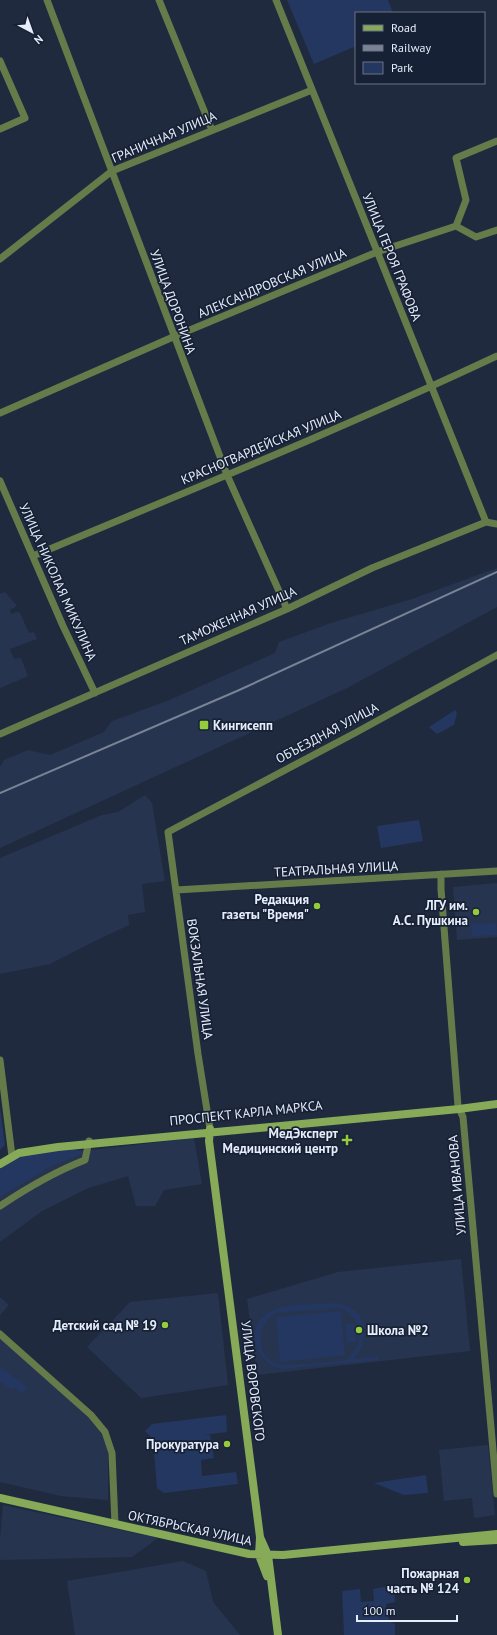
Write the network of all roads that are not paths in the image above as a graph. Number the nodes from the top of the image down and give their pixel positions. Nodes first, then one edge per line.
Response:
1 (47, 0) edge
2 (159, 0) edge
3 (276, 0) edge
4 (0, 61) edge
5 (312, 90) junction
6 (0, 129) edge
7 (212, 130) junction
8 (497, 141) edge
9 (112, 171) junction
10 (456, 226) junction
11 (497, 230) edge
12 (377, 252) junction
13 (0, 259) edge
14 (173, 337) junction
15 (497, 356) edge
16 (432, 386) junction
17 (0, 413) edge
18 (227, 475) junction
19 (0, 481) edge
20 (486, 522) junction
21 (497, 524) edge
22 (33, 556) junction
23 (287, 609) junction
24 (497, 656) edge
25 (95, 693) junction
26 (0, 734) edge
27 (168, 832) joint
28 (497, 871) edge
29 (441, 874) junction
30 (176, 890) junction
31 (0, 1060) edge
32 (497, 1100) edge
33 (497, 1104) edge
34 (458, 1107) junction
35 (210, 1130) junction
36 (89, 1142) junction
37 (12, 1154) junction
38 (0, 1161) edge
39 (0, 1164) edge
40 (0, 1206) edge
41 (0, 1334) edge
42 (497, 1494) edge
43 (0, 1498) edge
44 (0, 1503) edge
45 (115, 1524) junction
46 (497, 1534) edge
47 (497, 1540) edge
48 (264, 1558) junction
49 (273, 1635) edge
50 (278, 1635) edge

1 - 9 street, УЛИЦА ДОРОНИНА
2 - 7 street
3 - 5 street, УЛИЦА ГЕРОЯ ГРАФОВА
4 - 6 street
5 - 7 street, ГРАНИЧНАЯ УЛИЦА
5 - 12 street, УЛИЦА ГЕРОЯ ГРАФОВА
7 - 9 street, ГРАНИЧНАЯ УЛИЦА
8 - 10 street
9 - 13 street, ГРАНИЧНАЯ УЛИЦА
9 - 14 street, УЛИЦА ДОРОНИНА
10 - 11 street
10 - 12 street, АЛЕКСАНДРОВСКАЯ УЛИЦА
12 - 14 street, АЛЕКСАНДРОВСКАЯ УЛИЦА
12 - 16 street, УЛИЦА ГЕРОЯ ГРАФОВА
14 - 17 street, АЛЕКСАНДРОВСКАЯ УЛИЦА
14 - 18 street, УЛИЦА ДОРОНИНА
15 - 16 street, КРАСНОГВАРДЕЙСКАЯ УЛИЦА
16 - 18 street, КРАСНОГВАРДЕЙСКАЯ УЛИЦА
16 - 20 street, УЛИЦА ГЕРОЯ ГРАФОВА
18 - 22 street, КРАСНОГВАРДЕЙСКАЯ УЛИЦА
18 - 23 street, УЛИЦА ДОРОНИНА
19 - 22 street, УЛИЦА НИКОЛАЯ МИКУЛИНА
20 - 21 street
20 - 23 street, ТАМОЖЕННАЯ УЛИЦА
22 - 25 street, УЛИЦА НИКОЛАЯ МИКУЛИНА
23 - 25 street, ТАМОЖЕННАЯ УЛИЦА
24 - 27 street, ОБЪЕЗДНАЯ УЛИЦА
25 - 26 street, ТАМОЖЕННАЯ УЛИЦА
27 - 30 street, ВОКЗАЛЬНАЯ УЛИЦА
28 - 29 street, ТЕАТРАЛЬНАЯ УЛИЦА
29 - 30 street, ТЕАТРАЛЬНАЯ УЛИЦА
29 - 34 street, УЛИЦА ИВАНОВА
30 - 35 street, ВОКЗАЛЬНАЯ УЛИЦА
31 - 37 street
32 - 34 street, ПРОСПЕКТ КАРЛА МАРКСА
33 - 34 street
34 - 35 street, ПРОСПЕКТ КАРЛА МАРКСА
34 - 42 street, УЛИЦА ИВАНОВА
35 - 36 street, ПРОСПЕКТ КАРЛА МАРКСА
35 - 48 street, УЛИЦА ВОРОВСКОГО
36 - 37 street, ПРОСПЕКТ КАРЛА МАРКСА
36 - 40 street
37 - 38 street, ПРОСПЕКТ КАРЛА МАРКСА
37 - 39 street
41 - 45 street
43 - 45 street, ОКТЯБРЬСКАЯ УЛИЦА
44 - 48 street
45 - 48 street, ОКТЯБРЬСКАЯ УЛИЦА
46 - 48 street, ОКТЯБРЬСКАЯ УЛИЦА
47 - 48 street
48 - 49 street
48 - 50 street, УЛИЦА ВОРОВСКОГО

